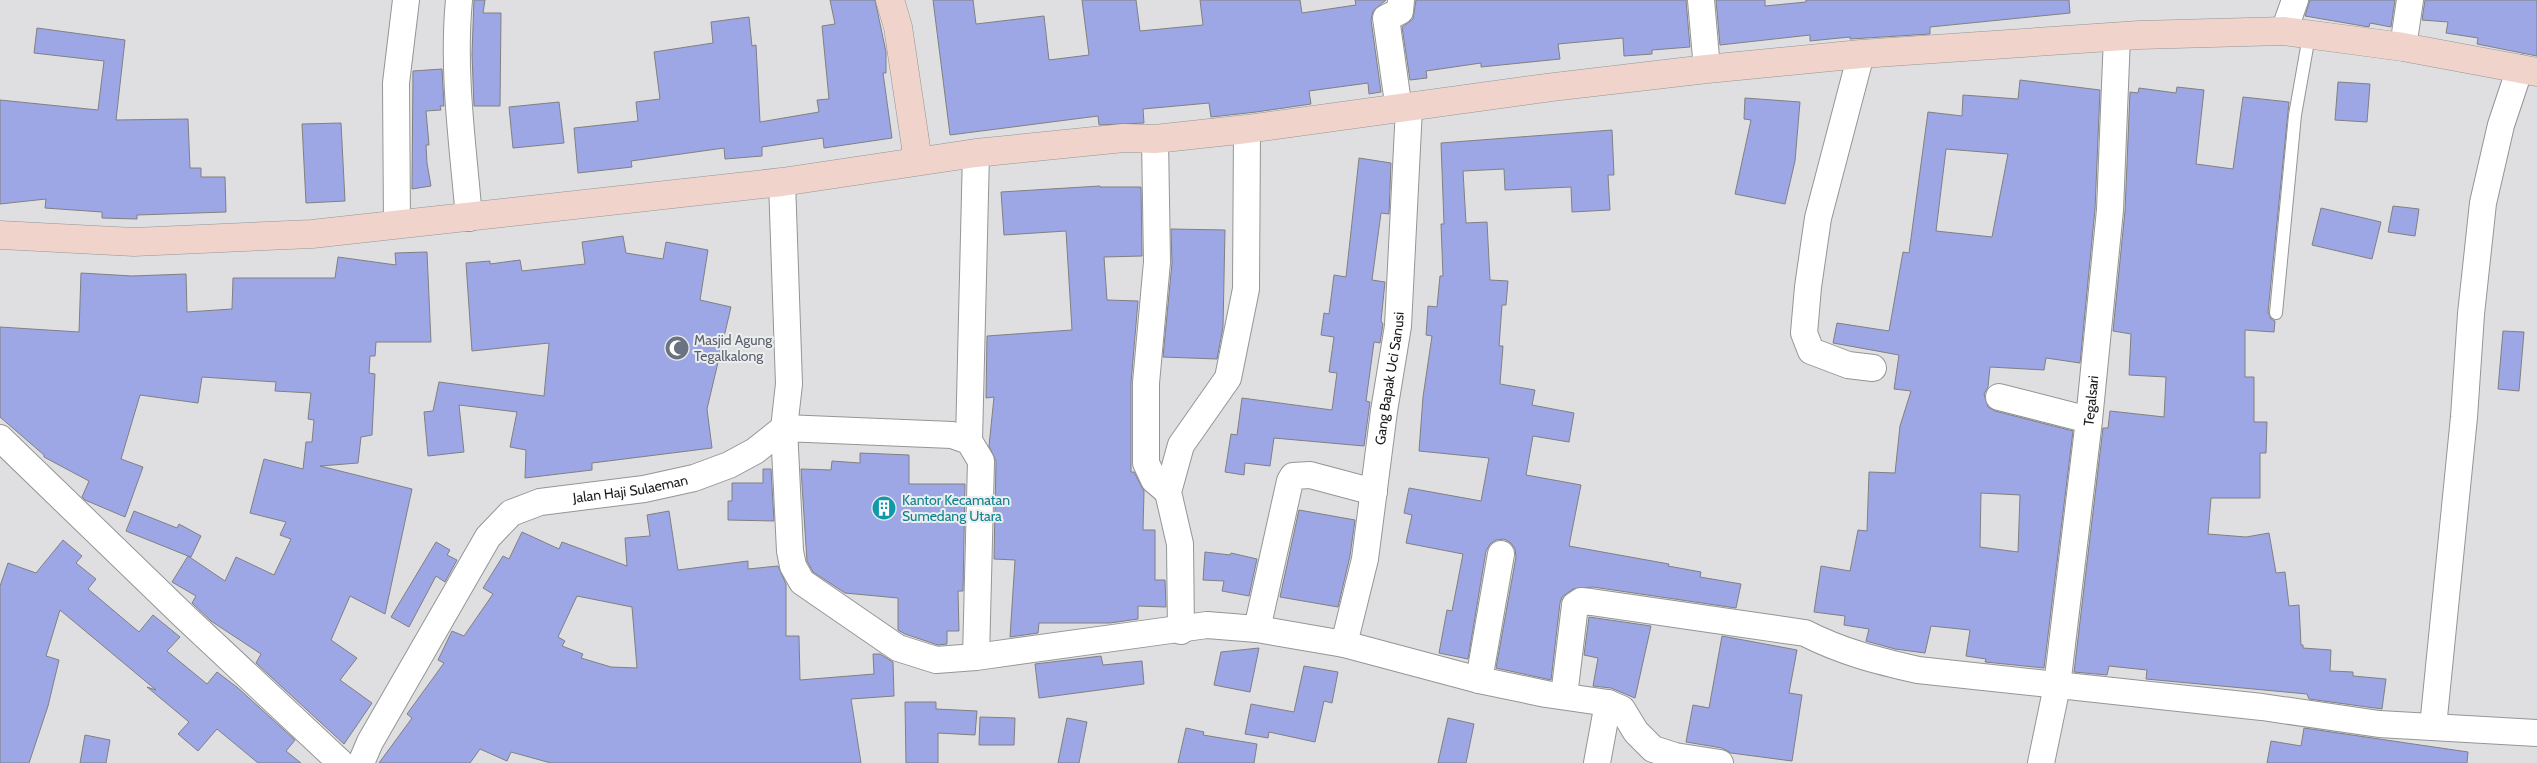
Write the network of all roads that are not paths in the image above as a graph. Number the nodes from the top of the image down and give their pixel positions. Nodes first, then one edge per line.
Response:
1 (406, 0) edge
2 (459, 0) edge
3 (890, 0) edge
4 (1401, 0) edge
5 (1702, 0) edge
6 (2295, 0) edge
7 (2410, 0) edge
8 (2296, 34) junction
9 (2117, 36) junction
10 (2402, 48) junction
11 (1861, 54) junction
12 (1708, 69) junction
13 (2528, 70) edge
14 (1402, 109) junction
15 (1247, 129) junction
16 (1156, 139) junction
17 (976, 153) junction
18 (918, 161) junction
19 (782, 182) junction
20 (469, 218) junction
21 (396, 224) junction
22 (0, 235) edge
23 (2276, 313) dead end
24 (1873, 368) dead end
25 (1999, 397) dead end
26 (2089, 420) junction
27 (784, 428) junction
28 (969, 441) junction
29 (1, 442) edge
30 (1168, 492) junction
31 (1374, 492) junction
32 (1501, 554) dead end
33 (1257, 629) junction
34 (1181, 631) junction
35 (1344, 644) junction
36 (976, 657) junction
37 (1479, 680) junction
38 (2056, 686) junction
39 (1564, 696) junction
40 (1608, 703) junction
41 (2433, 727) junction
42 (2537, 733) edge
43 (341, 763) edge
44 (361, 763) edge
45 (1597, 763) edge
46 (1720, 763) edge
47 (2041, 763) edge

1 - 21 street
2 - 20 street
3 - 18 main road
4 - 14 street, Gang Bapak Uci Sanusi
5 - 12 street
6 - 8 street
7 - 10 street
8 - 9 main road
8 - 10 main road
8 - 23 lane
9 - 11 main road
9 - 26 street, Tegalsari
10 - 13 main road
11 - 12 main road
11 - 24 street
12 - 14 main road
13 - 41 street
14 - 15 main road
14 - 31 street, Gang Bapak Uci Sanusi
15 - 16 main road
15 - 30 street
16 - 17 main road
16 - 30 street
17 - 18 main road
17 - 28 street
18 - 19 main road
19 - 20 main road
19 - 27 street
20 - 21 main road
21 - 22 main road
25 - 26 street
26 - 38 street, Tegalsari
27 - 28 street
27 - 36 street
27 - 44 street, Jalan Haji Sulaeman
28 - 36 street
29 - 43 street
30 - 34 street
31 - 33 street
31 - 35 street, Gang Bapak Uci Sanusi
32 - 37 street
33 - 34 street
33 - 35 street
34 - 36 street
35 - 37 street
37 - 39 street
38 - 39 street
38 - 41 street
38 - 47 street, Tegalsari
39 - 40 street
40 - 45 street
40 - 46 street
41 - 42 street

